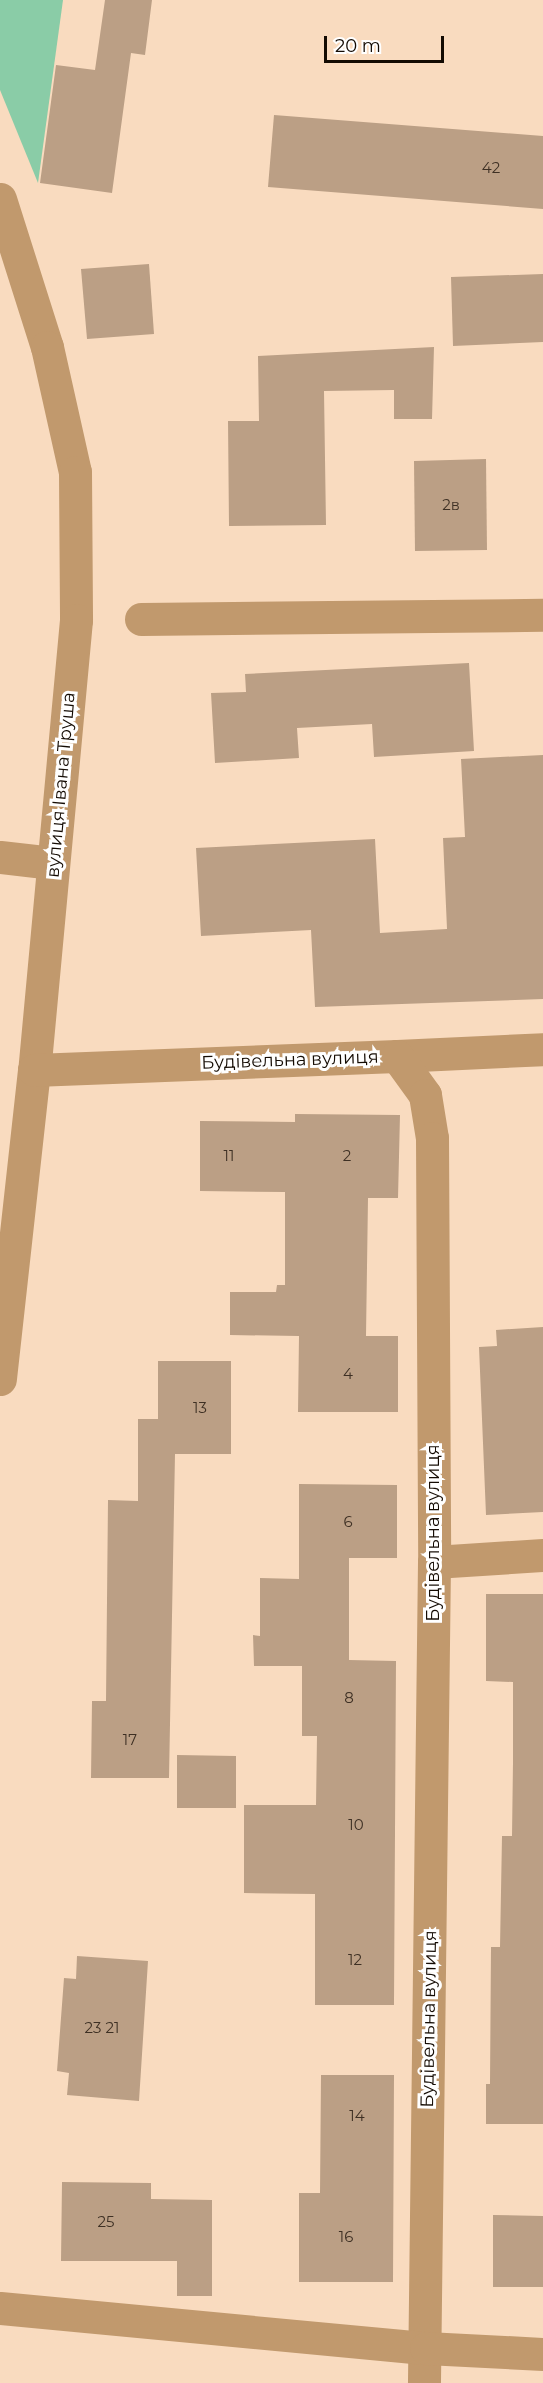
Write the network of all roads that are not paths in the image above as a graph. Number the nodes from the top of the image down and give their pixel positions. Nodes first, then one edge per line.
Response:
1 (0, 199) edge
2 (543, 615) edge
3 (141, 619) dead end
4 (0, 857) edge
5 (53, 863) junction
6 (543, 1049) edge
7 (397, 1056) junction
8 (34, 1070) junction
9 (0, 1379) edge
10 (543, 1556) edge
11 (434, 1562) junction
12 (0, 2308) edge
13 (426, 2348) junction
14 (543, 2354) edge
15 (424, 2383) edge

1 - 5 street, вулиця Івана Труша
2 - 3 street
4 - 5 street
5 - 8 street, вулиця Івана Труша
6 - 7 street
7 - 8 street, Будівельна вулиця
7 - 11 street, Будівельна вулиця
8 - 9 street, вулиця Івана Труша
10 - 11 street
11 - 13 street, Будівельна вулиця
12 - 13 street
13 - 14 street
13 - 15 street, Будівельна вулиця

